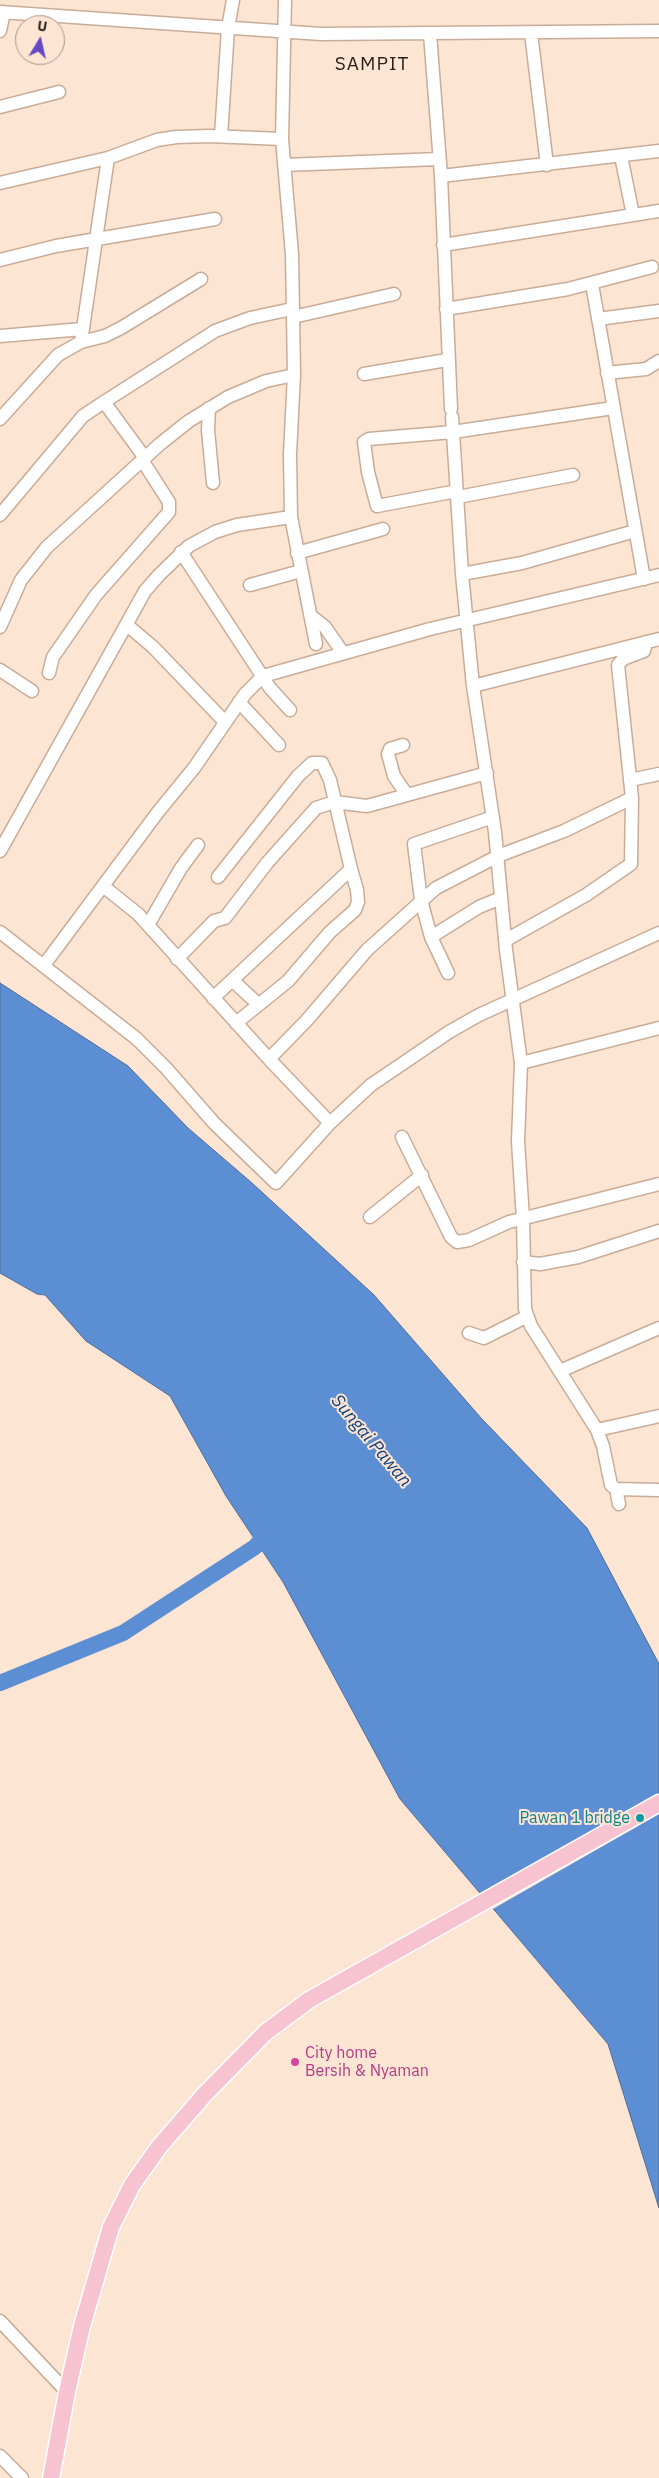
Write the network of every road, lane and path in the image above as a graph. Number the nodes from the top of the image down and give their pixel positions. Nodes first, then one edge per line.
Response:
1 (233, 0) edge
2 (285, 0) edge
3 (2, 12) edge
4 (228, 28) junction
5 (0, 31) edge
6 (659, 31) edge
7 (284, 32) junction
8 (531, 33) junction
9 (430, 34) junction
10 (59, 92) dead end
11 (0, 107) edge
12 (221, 136) junction
13 (282, 139) junction
14 (659, 151) edge
15 (621, 156) junction
16 (108, 158) junction
17 (439, 159) junction
18 (547, 164) junction
19 (284, 166) junction
20 (441, 176) junction
21 (0, 183) edge
22 (659, 210) edge
23 (633, 215) junction
24 (215, 219) dead end
25 (95, 239) junction
26 (444, 245) junction
27 (0, 260) edge
28 (652, 267) dead end
29 (201, 279) dead end
30 (592, 284) junction
31 (394, 294) dead end
32 (446, 309) junction
33 (659, 311) edge
34 (292, 313) junction
35 (598, 319) junction
36 (82, 335) junction
37 (0, 336) edge
38 (447, 360) junction
39 (659, 361) edge
40 (607, 373) junction
41 (294, 374) junction
42 (364, 374) dead end
43 (104, 402) junction
44 (209, 408) junction
45 (613, 408) junction
46 (0, 418) edge
47 (453, 432) junction
48 (144, 459) junction
49 (573, 475) dead end
50 (213, 483) dead end
51 (458, 494) junction
52 (0, 515) edge
53 (290, 517) junction
54 (383, 529) dead end
55 (635, 530) junction
56 (181, 552) junction
57 (297, 553) junction
58 (301, 571) junction
59 (462, 574) junction
60 (659, 575) edge
61 (644, 579) junction
62 (250, 585) dead end
63 (311, 616) junction
64 (467, 622) junction
65 (126, 625) junction
66 (0, 627) edge
67 (659, 639) edge
68 (646, 642) junction
69 (318, 651) junction
70 (343, 653) junction
71 (0, 670) edge
72 (49, 672) dead end
73 (263, 676) junction
74 (473, 686) junction
75 (32, 691) dead end
76 (239, 702) junction
77 (290, 710) dead end
78 (225, 722) junction
79 (279, 745) dead end
80 (403, 745) dead end
81 (487, 773) junction
82 (659, 774) edge
83 (630, 780) junction
84 (407, 795) junction
85 (632, 798) junction
86 (334, 802) junction
87 (493, 817) junction
88 (198, 845) dead end
89 (0, 851) edge
90 (498, 856) junction
91 (351, 869) junction
92 (218, 877) dead end
93 (103, 886) junction
94 (502, 898) junction
95 (421, 900) junction
96 (148, 925) junction
97 (0, 932) edge
98 (659, 933) edge
99 (431, 937) junction
100 (506, 940) junction
101 (177, 958) junction
102 (44, 965) junction
103 (448, 973) dead end
104 (232, 980) junction
105 (213, 998) junction
106 (513, 999) junction
107 (258, 1004) junction
108 (236, 1023) junction
109 (659, 1028) edge
110 (268, 1059) junction
111 (521, 1063) junction
112 (330, 1123) junction
113 (402, 1137) dead end
114 (422, 1175) junction
115 (659, 1184) edge
116 (370, 1217) dead end
117 (523, 1219) junction
118 (659, 1230) edge
119 (523, 1262) junction
120 (526, 1317) junction
121 (659, 1328) edge
122 (470, 1333) dead end
123 (560, 1371) junction
124 (659, 1416) edge
125 (597, 1430) junction
126 (616, 1489) junction
127 (659, 1490) edge
128 (619, 1504) dead end
129 (659, 1803) edge
130 (0, 2321) edge
131 (67, 2392) junction
132 (0, 2456) edge
133 (22, 2478) edge
134 (51, 2478) edge

1 - 4 street
2 - 7 street
3 - 4 street
3 - 5 street
4 - 7 street
4 - 12 street
6 - 8 street
7 - 9 street
7 - 13 street
8 - 9 street
8 - 18 street
9 - 17 street
10 - 11 street
12 - 13 street
12 - 16 street
13 - 19 street
14 - 15 street
15 - 18 street
15 - 23 street
16 - 21 street
16 - 25 street
17 - 19 street
17 - 20 street
18 - 20 street
19 - 34 street
20 - 26 street
22 - 23 street
23 - 26 street
24 - 25 street
25 - 27 street
25 - 36 street
26 - 32 street
28 - 30 street
29 - 36 street
30 - 32 street
30 - 35 street
31 - 34 street
32 - 38 street
33 - 35 street
34 - 41 street
34 - 43 street
35 - 40 street
36 - 37 street
36 - 46 street
38 - 42 street
38 - 47 street
39 - 40 street
40 - 45 street
41 - 44 street
41 - 53 street
43 - 48 street
43 - 52 street
44 - 48 street
44 - 50 street
45 - 47 street
45 - 55 street
47 - 51 street
47 - 51 street
48 - 66 street
48 - 72 street
49 - 51 street
51 - 59 street
53 - 56 street
53 - 57 street
54 - 57 street
55 - 59 street
55 - 61 street
56 - 65 street
56 - 73 street
57 - 58 street
58 - 62 street
58 - 63 street
59 - 64 street
60 - 61 street
61 - 64 street
63 - 69 street
63 - 70 street
64 - 70 street
64 - 74 street
65 - 78 street
65 - 89 street
67 - 68 street
68 - 74 street
68 - 83 street
69 - 70 street
69 - 73 street
71 - 75 street
73 - 76 street
73 - 77 street
74 - 81 street
76 - 78 street
76 - 79 street
78 - 93 street
80 - 84 street
81 - 84 street
81 - 87 street
82 - 83 street
83 - 85 street
84 - 86 street
85 - 90 street
85 - 100 street
86 - 91 street
86 - 92 street
86 - 101 street
87 - 90 street
87 - 95 street
88 - 96 street
90 - 94 street
90 - 95 street
91 - 104 street
91 - 107 street
93 - 96 street
93 - 102 street
94 - 99 street
94 - 100 street
95 - 99 street
95 - 110 street
96 - 101 street
97 - 102 street
98 - 106 street
99 - 103 street
100 - 106 street
101 - 105 street
102 - 112 street
104 - 105 street
104 - 107 street
105 - 108 street
106 - 111 street
106 - 112 street
107 - 108 street
108 - 110 street
109 - 111 street
110 - 112 street
111 - 117 street
113 - 114 street
114 - 116 street
114 - 117 street
115 - 117 street
117 - 119 street
118 - 119 street
119 - 120 street
120 - 122 street
120 - 123 street
121 - 123 street
123 - 125 street
124 - 125 street
125 - 126 street
126 - 127 street
126 - 128 street
129 - 131 main road
130 - 131 street
131 - 134 main road
132 - 133 street

